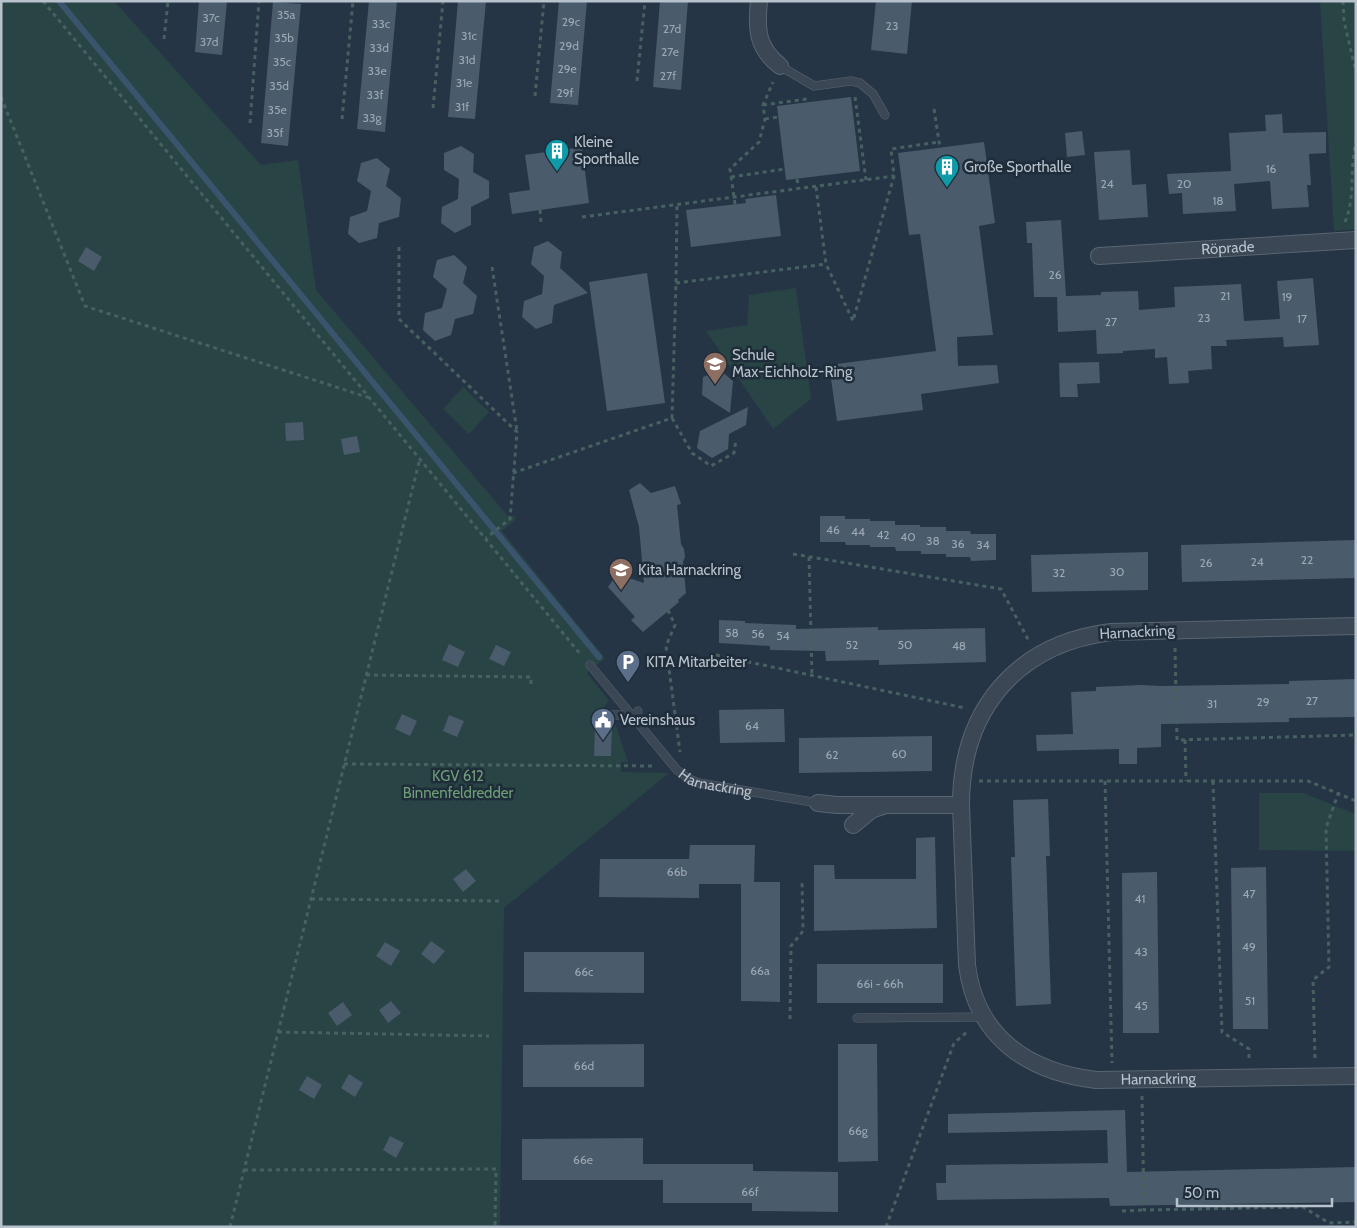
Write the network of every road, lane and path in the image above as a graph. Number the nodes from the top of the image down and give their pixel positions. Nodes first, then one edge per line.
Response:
1 (43, 1) edge
2 (168, 1) edge
3 (259, 1) edge
4 (353, 1) edge
5 (443, 1) edge
6 (544, 1) edge
7 (645, 1) edge
8 (759, 1) edge
9 (1343, 1) edge
10 (164, 39) dead end
11 (780, 66) junction
12 (1356, 72) edge
13 (637, 80) dead end
14 (854, 93) dead end
15 (1, 96) edge
16 (535, 96) dead end
17 (811, 98) dead end
18 (763, 105) junction
19 (433, 108) dead end
20 (934, 109) dead end
21 (885, 115) dead end
22 (778, 117) dead end
23 (342, 119) dead end
24 (765, 119) junction
25 (250, 122) dead end
26 (939, 142) junction
27 (1356, 142) edge
28 (940, 148) dead end
29 (785, 169) dead end
30 (894, 176) junction
31 (731, 177) junction
32 (797, 179) dead end
33 (866, 180) junction
34 (816, 187) junction
35 (799, 189) junction
36 (734, 197) junction
37 (735, 204) dead end
38 (677, 205) junction
39 (540, 210) dead end
40 (582, 217) dead end
41 (542, 222) dead end
42 (1351, 240) edge
43 (398, 247) dead end
44 (1099, 256) dead end
45 (826, 264) junction
46 (492, 267) dead end
47 (676, 283) junction
48 (371, 399) junction
49 (672, 418) junction
50 (517, 432) junction
51 (736, 439) dead end
52 (420, 458) junction
53 (514, 473) junction
54 (486, 538) junction
55 (793, 554) dead end
56 (809, 557) junction
57 (668, 610) dead end
58 (1356, 626) edge
59 (1175, 630) junction
60 (716, 655) dead end
61 (1037, 656) junction
62 (590, 666) joint
63 (366, 675) junction
64 (812, 675) junction
65 (531, 686) dead end
66 (638, 711) dead end
67 (983, 711) junction
68 (601, 715) dead end
69 (634, 718) junction
70 (1356, 735) edge
71 (1185, 740) junction
72 (679, 745) dead end
73 (344, 764) junction
74 (674, 766) junction
75 (961, 781) junction
76 (1105, 781) junction
77 (1186, 781) junction
78 (1213, 781) junction
79 (1338, 794) junction
80 (1356, 802) edge
81 (818, 803) joint
82 (890, 805) junction
83 (961, 805) junction
84 (853, 825) dead end
85 (802, 880) dead end
86 (311, 899) junction
87 (502, 901) dead end
88 (983, 1017) junction
89 (857, 1018) dead end
90 (790, 1019) dead end
91 (278, 1032) junction
92 (488, 1036) dead end
93 (1316, 1076) junction
94 (1356, 1076) edge
95 (1250, 1078) junction
96 (1142, 1080) junction
97 (1113, 1081) junction
98 (244, 1170) junction
99 (1144, 1210) junction
100 (1122, 1211) dead end
101 (1356, 1222) edge
102 (230, 1227) edge
103 (495, 1227) edge
104 (886, 1227) edge

1 - 48 path
2 - 10 path
3 - 25 path
4 - 23 path
5 - 19 path
6 - 16 path
7 - 13 path
8 - 11 street
9 - 12 path
11 - 18 path
11 - 21 lane
14 - 33 path
15 - 48 path
17 - 18 path
18 - 24 path
20 - 26 path
22 - 24 path
24 - 31 path
26 - 28 path
26 - 30 path
27 - 42 path
29 - 31 path
30 - 33 path
30 - 45 path
31 - 36 path
32 - 35 path
33 - 34 path
34 - 35 path
34 - 45 path
35 - 36 path
36 - 37 path
36 - 38 path
38 - 40 path
38 - 47 path
39 - 41 path
42 - 44 street, Röprade
43 - 50 path
45 - 47 path
46 - 50 path
47 - 49 path
48 - 52 path
49 - 51 path
49 - 53 path
50 - 53 path
52 - 54 path
52 - 63 path
53 - 54 path
54 - 62 path
55 - 56 path
56 - 61 path
56 - 64 path
57 - 72 path
58 - 59 street, Harnackring
59 - 61 street, Harnackring
59 - 71 path
60 - 64 path
61 - 67 street, Harnackring
62 - 69 lane, Harnackring
63 - 65 path
63 - 73 path
64 - 67 path
66 - 69 lane
67 - 75 street, Harnackring
68 - 69 lane
69 - 74 lane, Harnackring
70 - 71 path
71 - 77 path
73 - 74 path
73 - 86 path
74 - 81 lane, Harnackring
75 - 76 path
75 - 83 street, Harnackring
76 - 77 path
76 - 97 path
77 - 78 path
78 - 79 path
78 - 95 path
79 - 80 path
79 - 93 path
81 - 82 street, Harnackring
82 - 83 street, Harnackring
82 - 84 street, Harnackring
83 - 88 street, Harnackring
85 - 90 path
86 - 87 path
86 - 91 path
88 - 89 lane
88 - 97 street, Harnackring
88 - 104 path
91 - 92 path
91 - 98 path
93 - 94 street, Harnackring
93 - 95 street, Harnackring
95 - 96 street, Harnackring
96 - 97 street, Harnackring
96 - 99 path
98 - 102 path
98 - 103 path
99 - 100 path
99 - 101 path

